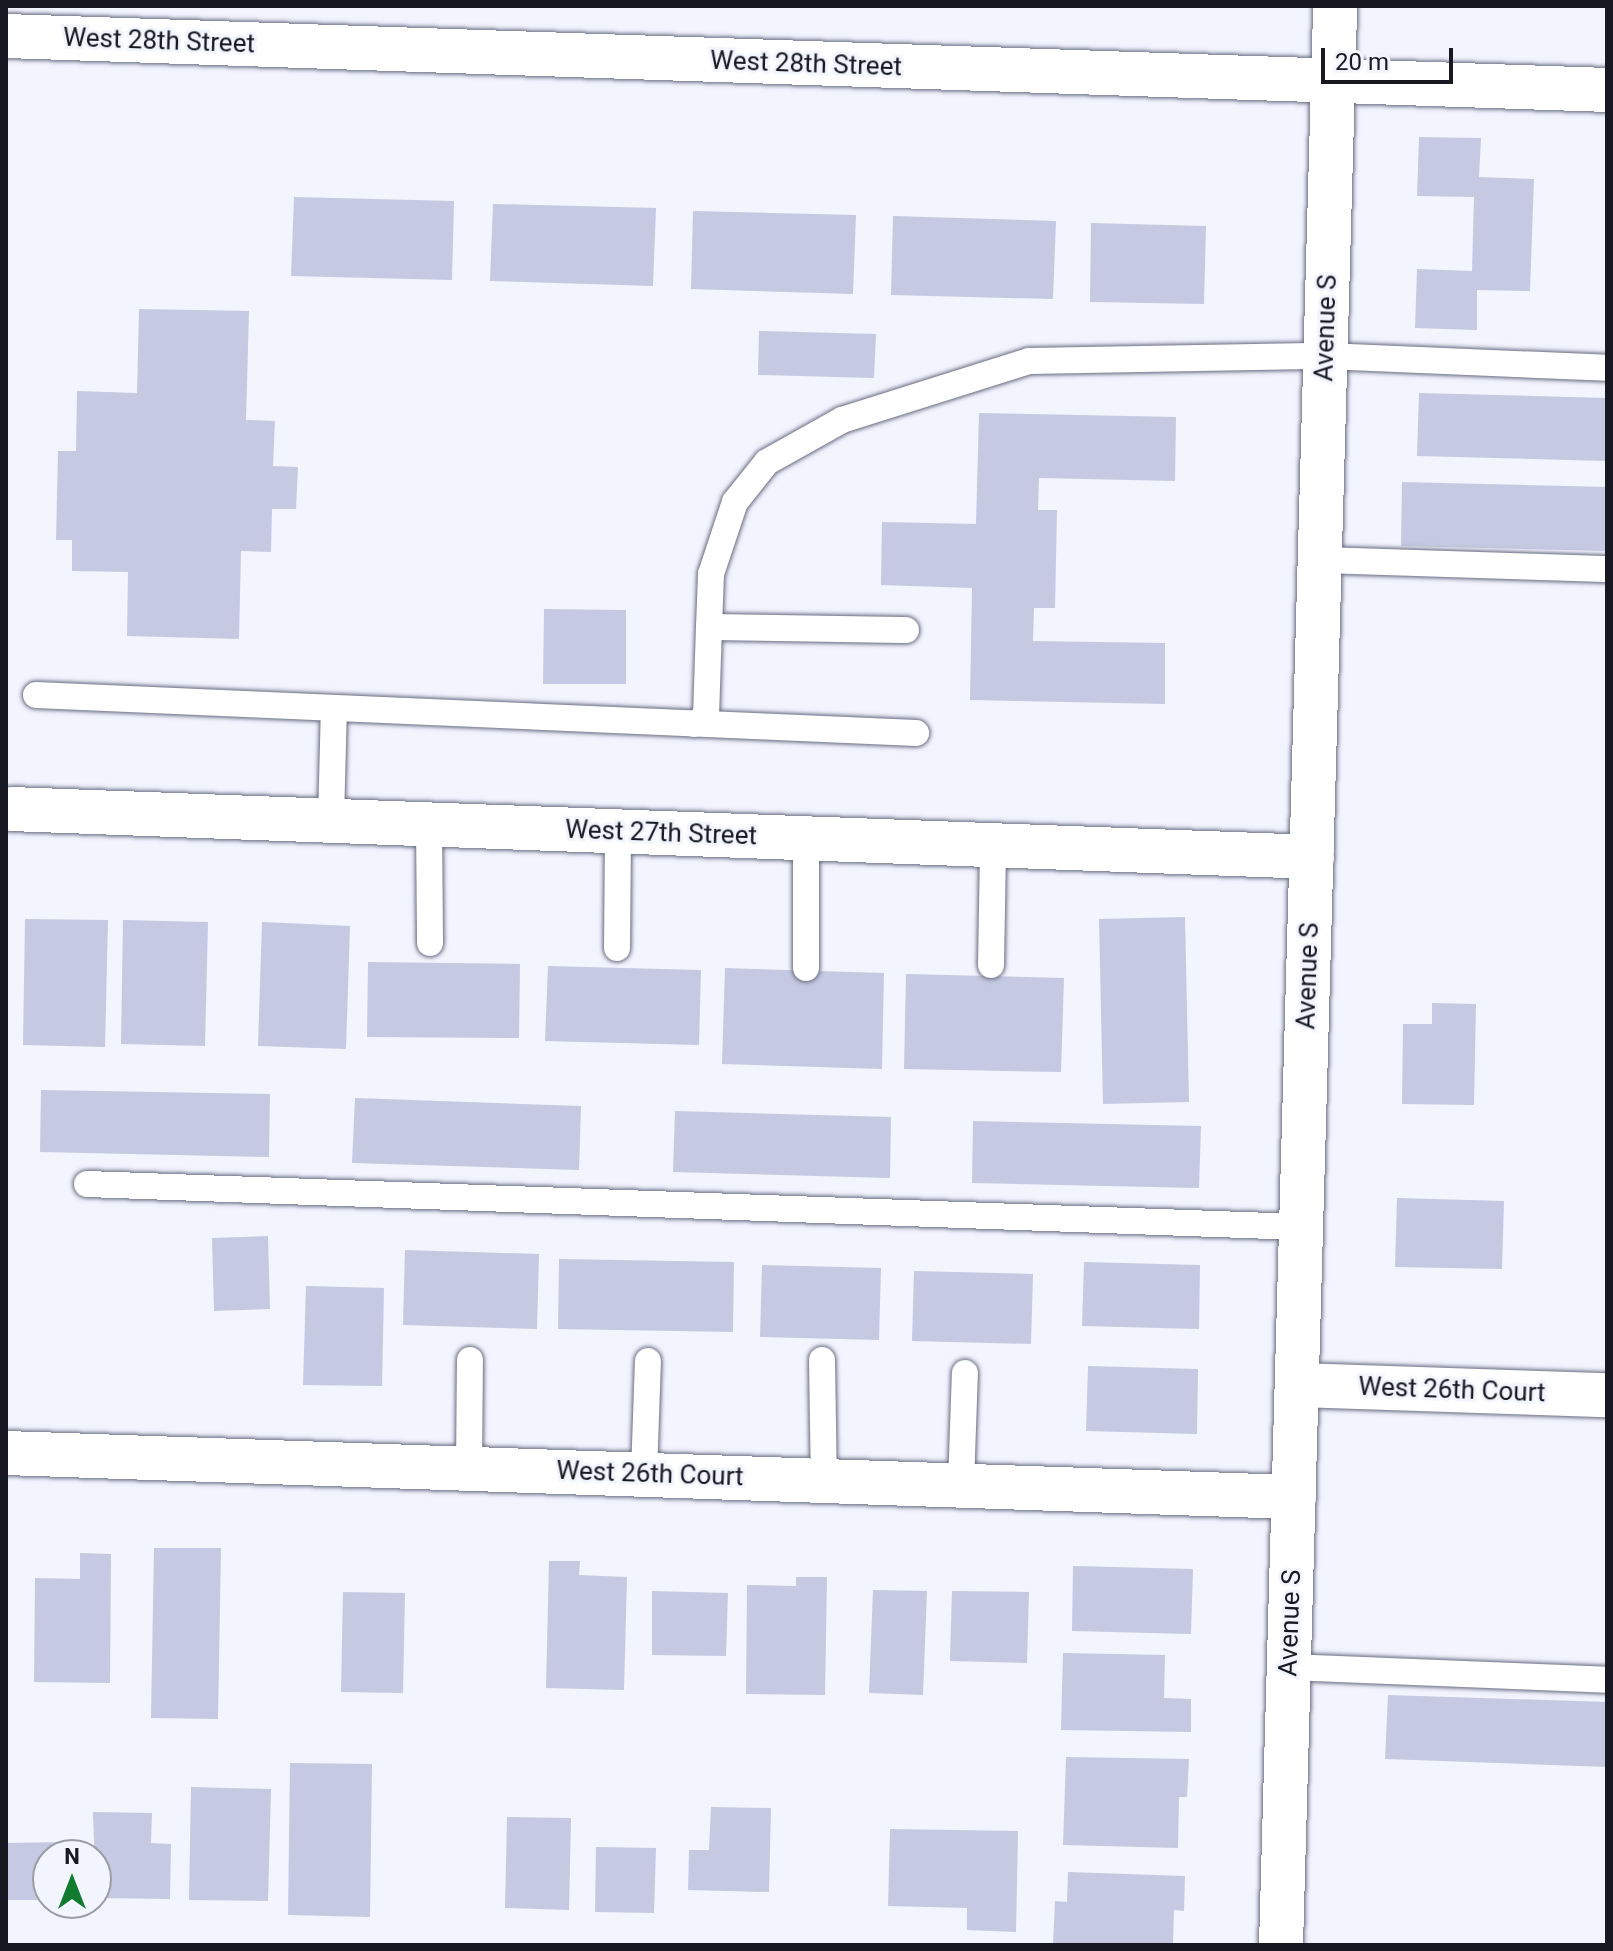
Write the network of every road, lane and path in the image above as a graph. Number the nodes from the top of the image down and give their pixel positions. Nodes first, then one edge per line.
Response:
1 (1335, 6) edge
2 (6, 36) edge
3 (1333, 82) junction
4 (1607, 90) edge
5 (1325, 356) junction
6 (1607, 368) edge
7 (1319, 560) junction
8 (1607, 569) edge
9 (709, 627) junction
10 (906, 630) dead end
11 (36, 695) dead end
12 (334, 708) junction
13 (694, 724) junction
14 (916, 733) dead end
15 (11, 809) dead end
16 (331, 820) junction
17 (429, 824) junction
18 (618, 831) junction
19 (806, 838) junction
20 (993, 845) junction
21 (1312, 857) junction
22 (430, 943) dead end
23 (617, 948) dead end
24 (991, 965) dead end
25 (806, 968) dead end
26 (87, 1184) dead end
27 (1302, 1227) junction
28 (470, 1360) dead end
29 (822, 1360) dead end
30 (648, 1361) dead end
31 (965, 1373) dead end
32 (1298, 1385) junction
33 (1607, 1395) edge
34 (6, 1453) edge
35 (469, 1468) junction
36 (644, 1474) junction
37 (824, 1481) junction
38 (961, 1485) junction
39 (1294, 1497) junction
40 (1289, 1667) junction
41 (1607, 1680) edge
42 (1281, 1945) edge

1 - 3 street, Avenue S
2 - 3 street, West 28th Street
3 - 4 street, West 28th Street
3 - 5 street, Avenue S
5 - 6 lane
5 - 7 street, Avenue S
5 - 9 lane
7 - 8 lane
7 - 21 street, Avenue S
9 - 10 lane
9 - 13 lane
11 - 12 lane
12 - 13 lane
12 - 16 lane
13 - 14 lane
15 - 16 street, West 27th Street
16 - 17 street, West 27th Street
17 - 18 street, West 27th Street
17 - 22 lane
18 - 19 street, West 27th Street
18 - 23 lane
19 - 20 street, West 27th Street
19 - 25 lane
20 - 21 street, West 27th Street
20 - 24 lane
21 - 27 street, Avenue S
26 - 27 lane
27 - 32 street, Avenue S
28 - 35 lane
29 - 37 lane
30 - 36 lane
31 - 38 lane
32 - 33 street, West 26th Court
32 - 39 street, Avenue S
34 - 35 street, West 26th Court
35 - 36 street, West 26th Court
36 - 37 street, West 26th Court
37 - 38 street, West 26th Court
38 - 39 street, West 26th Court
39 - 40 street, Avenue S
40 - 41 lane
40 - 42 street, Avenue S

